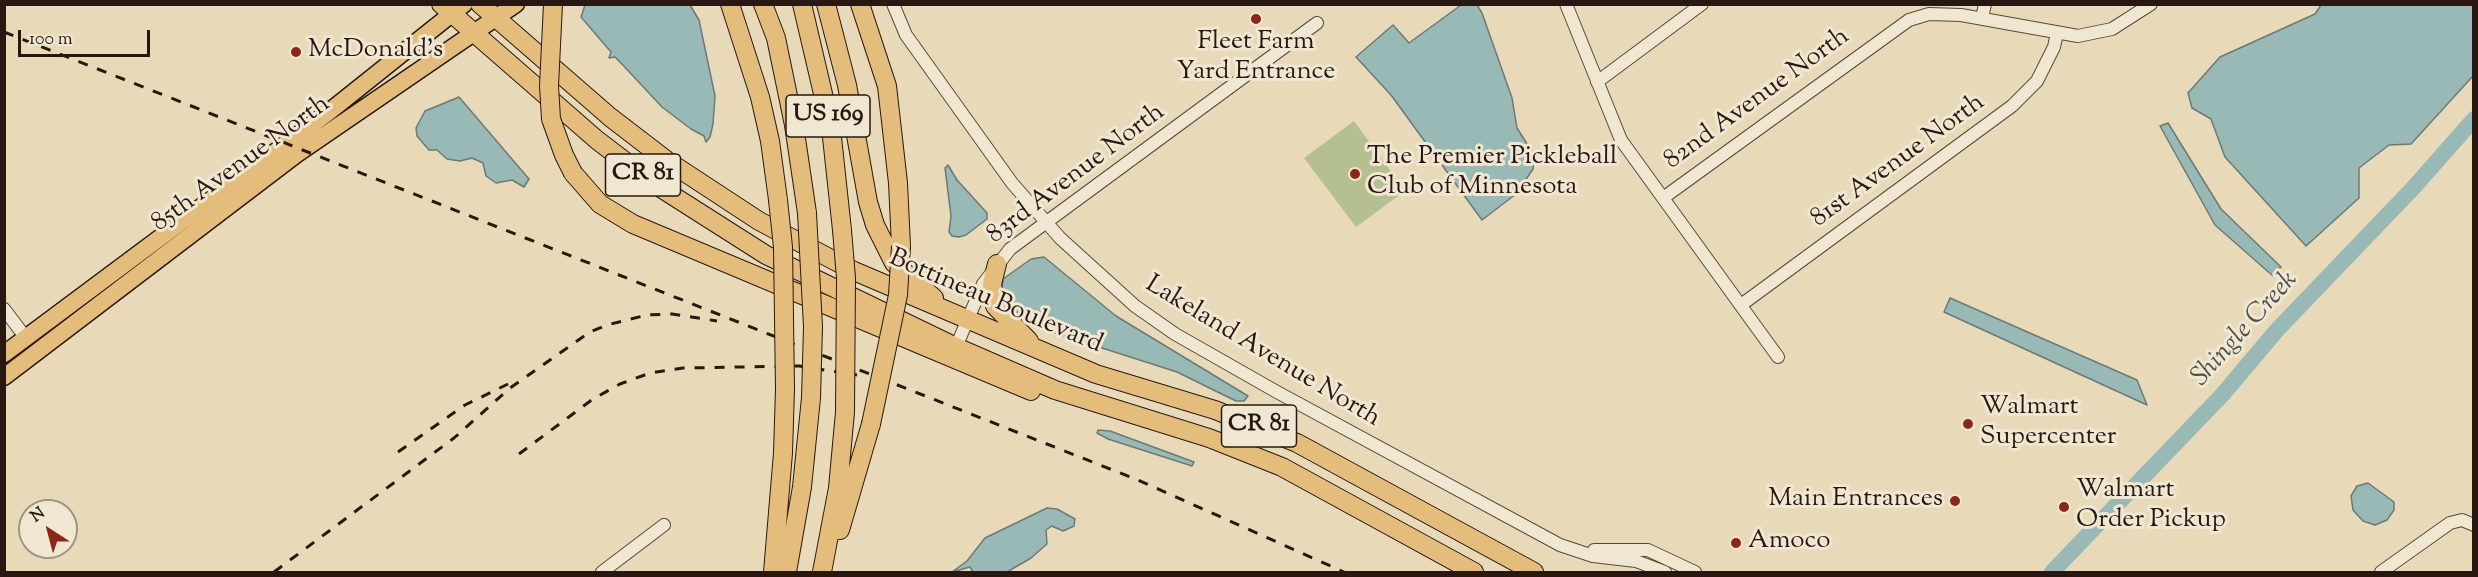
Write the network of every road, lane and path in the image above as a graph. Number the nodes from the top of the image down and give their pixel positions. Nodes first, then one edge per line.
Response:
1 (480, 4) edge
2 (516, 4) edge
3 (553, 4) edge
4 (730, 4) edge
5 (763, 4) edge
6 (802, 4) edge
7 (826, 4) edge
8 (860, 4) edge
9 (893, 4) edge
10 (1566, 4) edge
11 (1702, 4) edge
12 (1985, 4) edge
13 (2151, 4) edge
14 (453, 8) edge
15 (1982, 18) junction
16 (495, 19) junction
17 (1317, 23) dead end
18 (2057, 33) junction
19 (474, 34) junction
20 (1597, 82) junction
21 (1663, 198) junction
22 (193, 223) junction
23 (1045, 223) junction
24 (141, 262) junction
25 (997, 264) junction
26 (1741, 305) junction
27 (4, 309) edge
28 (947, 309) junction
29 (967, 320) junction
30 (26, 338) junction
31 (956, 347) junction
32 (1042, 351) junction
33 (4, 354) edge
34 (1778, 357) dead end
35 (4, 377) edge
36 (1130, 414) junction
37 (2468, 523) edge
38 (664, 525) dead end
39 (1661, 568) edge
40 (1677, 569) edge
41 (602, 573) edge
42 (773, 573) edge
43 (787, 573) edge
44 (822, 573) edge
45 (828, 573) edge
46 (1474, 573) edge
47 (1534, 573) edge
48 (1695, 573) edge
49 (2381, 573) edge

1 - 16 highway, Bottineau Boulevard / CR 81
2 - 16 main road, 85th Avenue North
3 - 36 highway, bridge
4 - 42 highway, bridge
5 - 43 highway, US 169, bridge
6 - 44 highway, US 169, bridge
7 - 28 highway
8 - 45 highway, bridge
9 - 23 street, Lakeland Avenue North
10 - 20 street
11 - 20 street
12 - 15 street
13 - 18 street, 82nd Avenue North
14 - 19 highway, Bottineau Boulevard / CR 81
14 - 22 main road, 85th Avenue North
15 - 18 street, 82nd Avenue North
15 - 21 street, 82nd Avenue North
16 - 19 main road, 85th Avenue North
16 - 28 highway, Bottineau Boulevard / CR 81
17 - 23 street, 83rd Avenue North
18 - 26 street, 81st Avenue North
19 - 22 main road, 85th Avenue North
19 - 31 highway, Bottineau Boulevard / CR 81
20 - 21 street
21 - 26 street
22 - 24 main road, 85th Avenue North
23 - 25 street, 83rd Avenue North
23 - 39 street, Lakeland Avenue North
24 - 30 main road, 85th Avenue North
24 - 35 main road, 85th Avenue North
25 - 29 street, 83rd Avenue North
25 - 32 highway
26 - 34 street
27 - 30 street
28 - 29 highway, Bottineau Boulevard / CR 81
29 - 31 street, 83rd Avenue North
29 - 32 highway, Bottineau Boulevard / CR 81
30 - 33 main road, 85th Avenue North
31 - 36 highway, Bottineau Boulevard / CR 81
32 - 47 highway, Bottineau Boulevard / CR 81
36 - 46 highway, Bottineau Boulevard / CR 81
37 - 49 street
38 - 41 street
39 - 40 street, Lakeland Avenue North
40 - 48 street, Lakeland Avenue North

